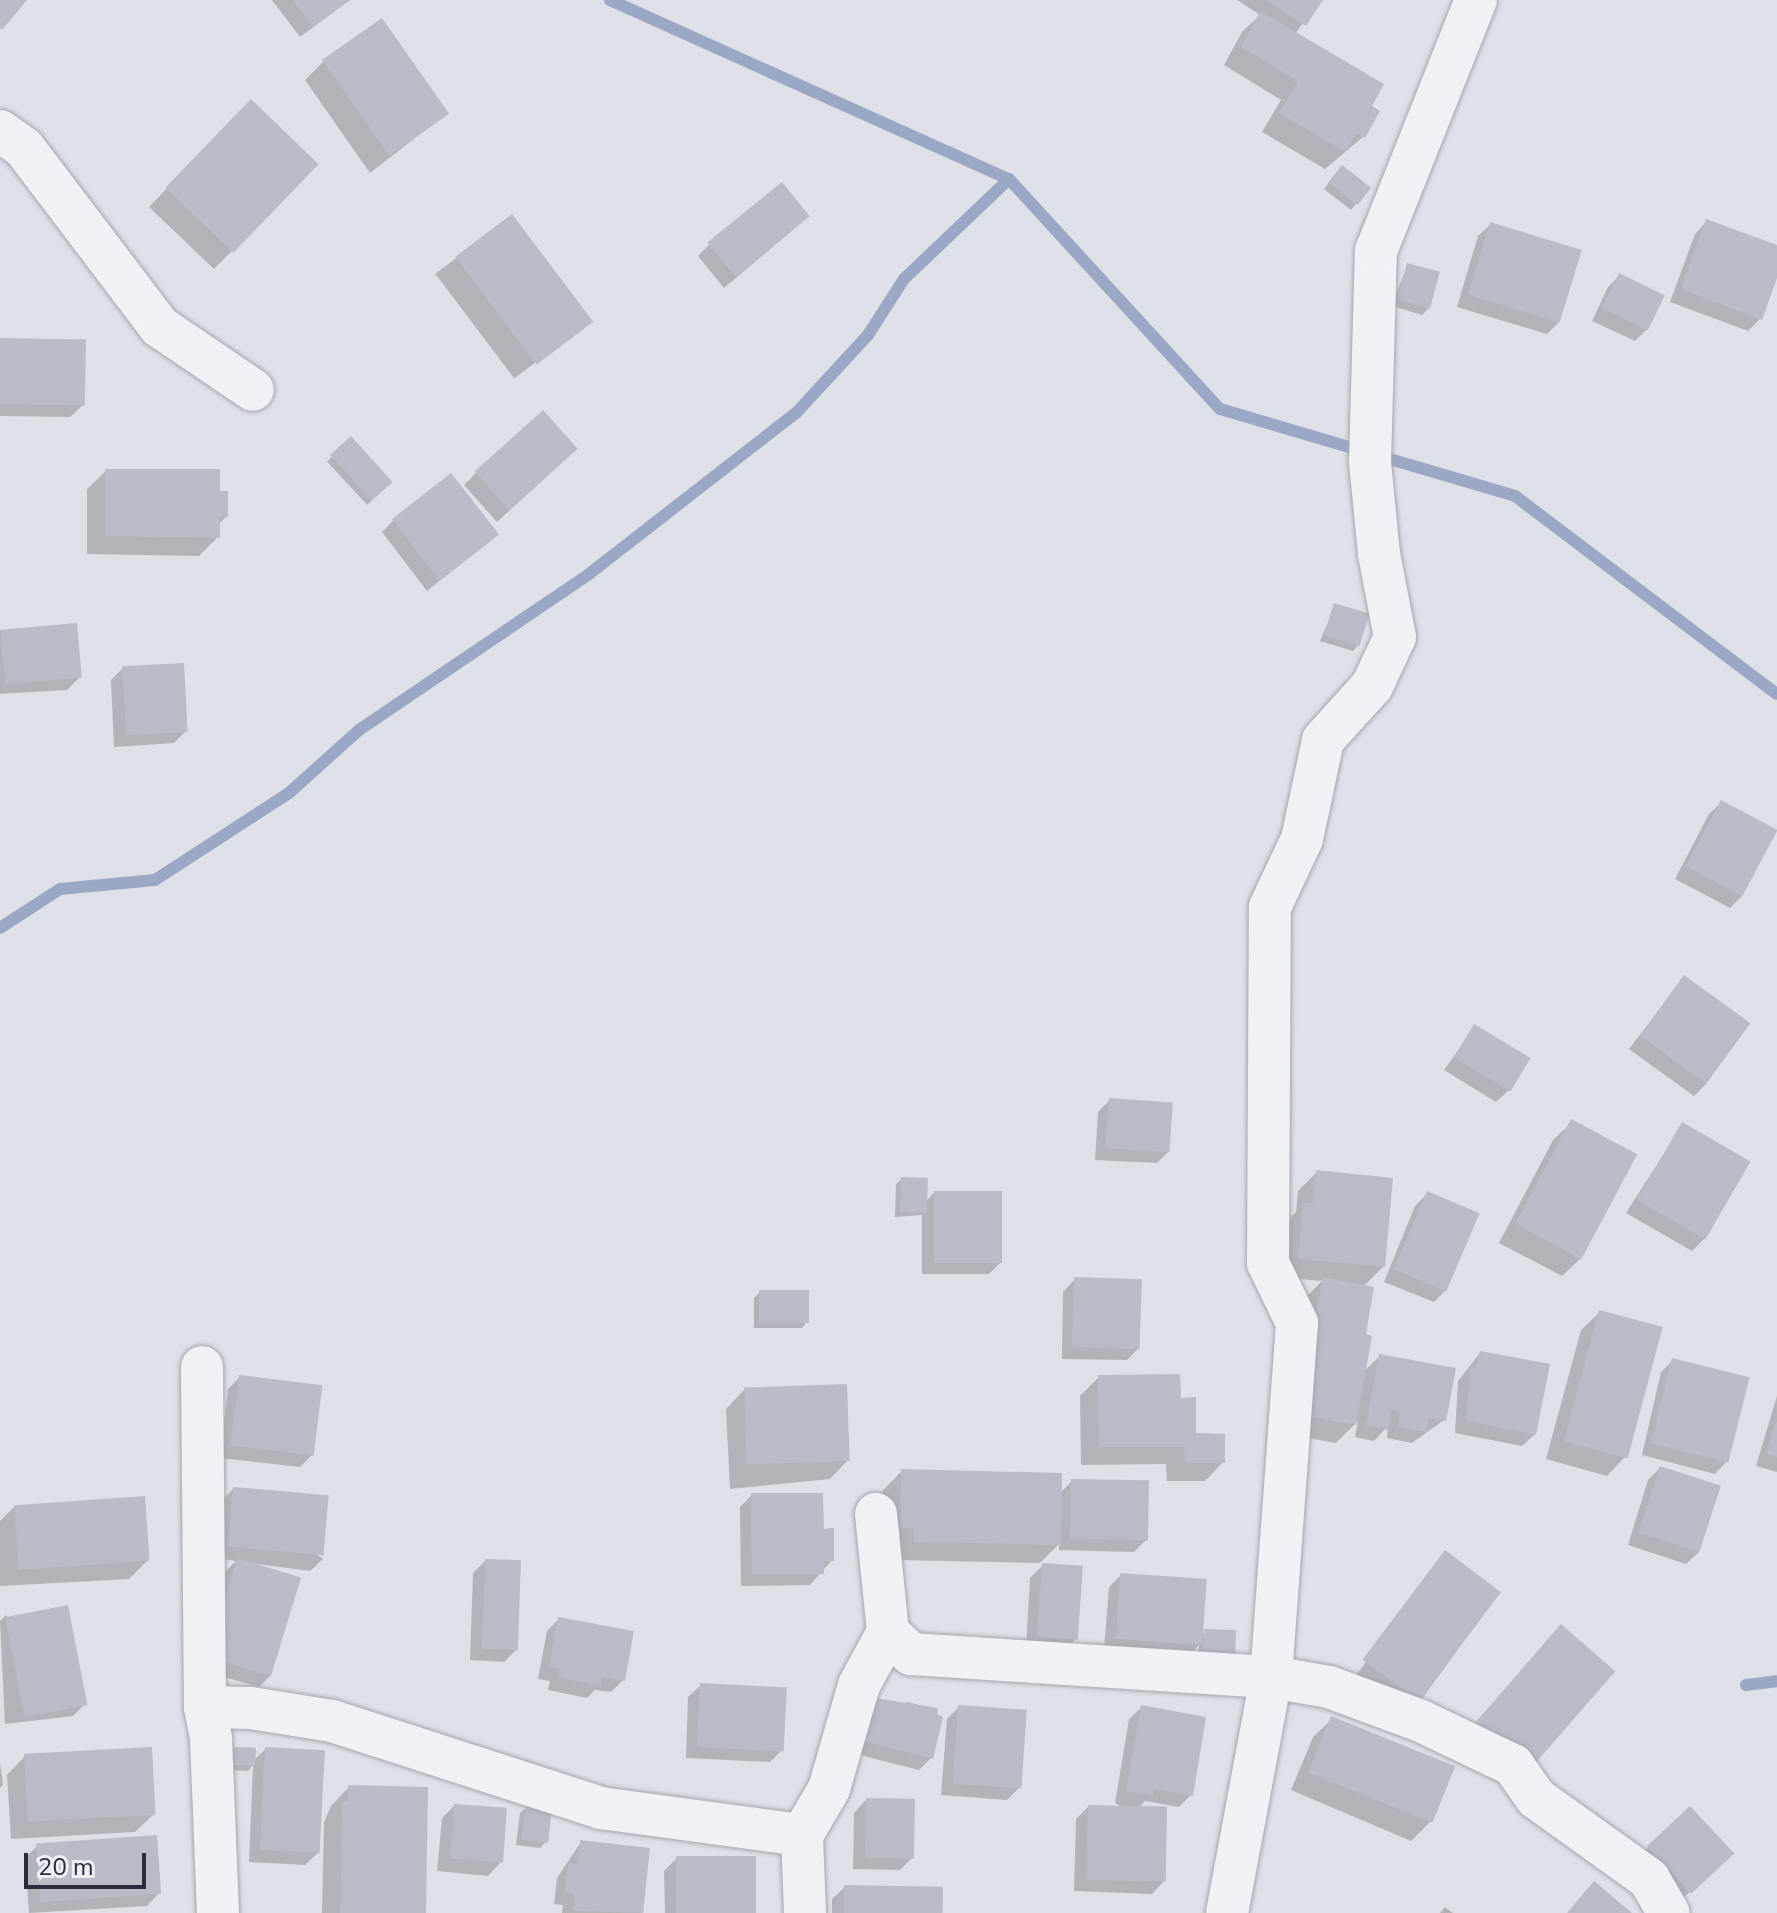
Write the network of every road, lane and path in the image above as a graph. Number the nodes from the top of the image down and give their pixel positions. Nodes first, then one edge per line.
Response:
1 (1476, 0) edge
2 (0, 131) edge
3 (253, 390) dead end
4 (202, 1367) dead end
5 (876, 1514) dead end
6 (888, 1632) junction
7 (1271, 1677) junction
8 (205, 1707) junction
9 (802, 1835) junction
10 (218, 1913) edge
11 (805, 1913) edge
12 (1227, 1913) edge
13 (1669, 1913) edge

1 - 7 street
2 - 3 street
4 - 8 street
5 - 6 street
6 - 7 street
6 - 9 street
7 - 12 street
7 - 13 street
8 - 9 street
8 - 10 street
9 - 11 street

